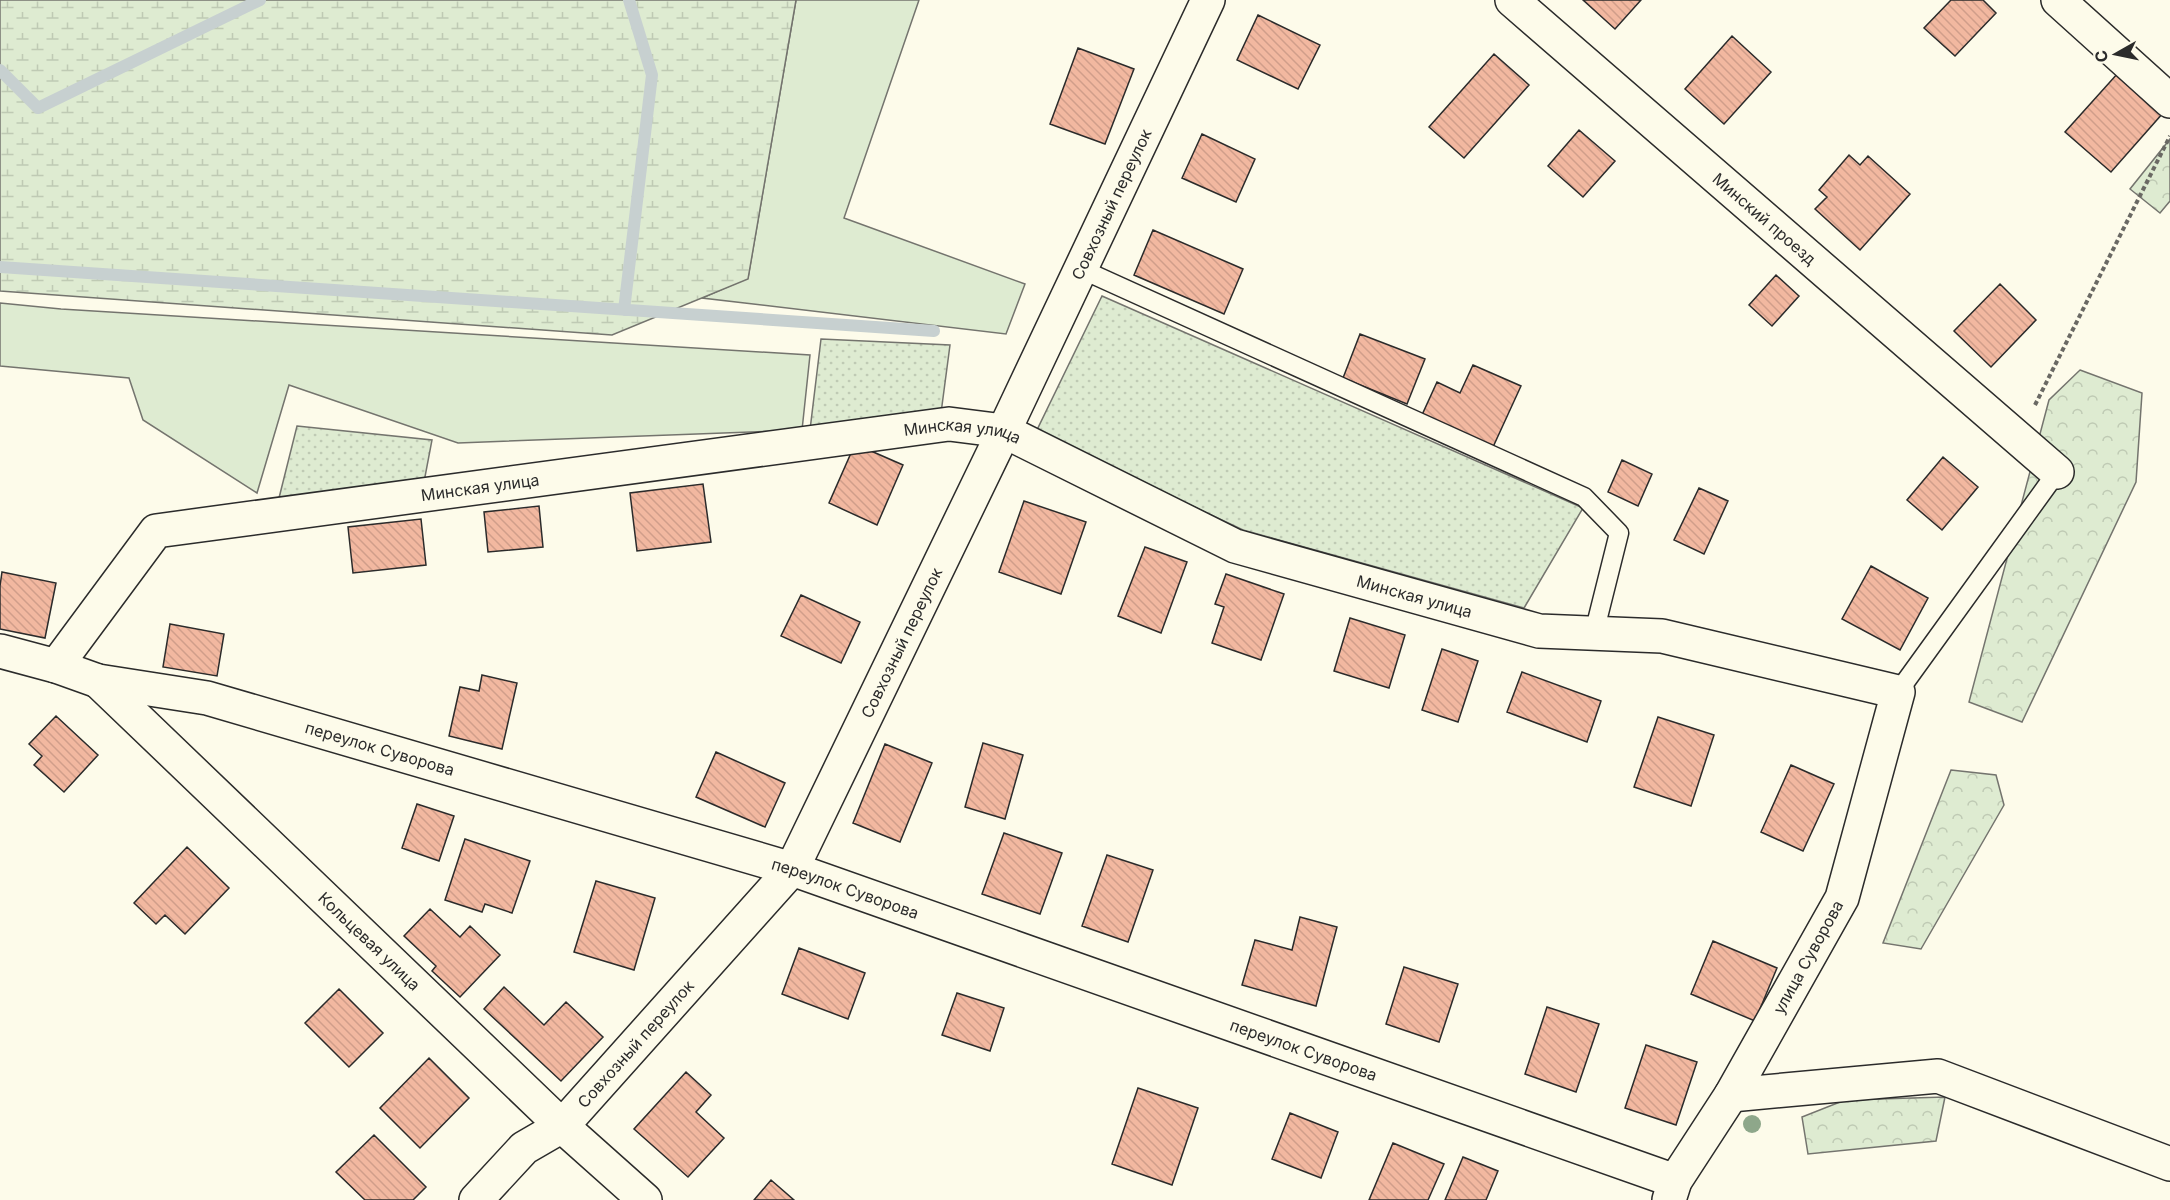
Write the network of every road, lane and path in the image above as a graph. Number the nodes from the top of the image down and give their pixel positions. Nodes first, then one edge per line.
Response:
1 (1208, 0) edge
2 (1512, 0) edge
3 (2058, 0) edge
4 (2170, 101) edge
5 (2170, 135) edge
6 (1081, 269) junction
7 (1004, 431) junction
8 (2018, 438) junction
9 (2057, 471) joint
10 (1594, 633) junction
11 (0, 651) edge
12 (56, 666) junction
13 (98, 681) junction
14 (1898, 692) junction
15 (792, 869) junction
16 (1731, 1095) junction
17 (562, 1126) junction
18 (2170, 1164) edge
19 (1672, 1190) edge
20 (476, 1200) edge
21 (645, 1200) edge

1 - 6 street, Совхозный переулок
2 - 8 street, Минский проезд
3 - 4 street
5 - 8 path
6 - 7 street, Совхозный переулок
6 - 10 lane
7 - 10 street, Минская улица
7 - 12 street, Минская улица
7 - 15 street, Совхозный переулок
8 - 9 street, Минский проезд
9 - 14 lane
10 - 14 street, Минская улица
11 - 12 street, переулок Суворова
12 - 13 street, переулок Суворова
13 - 15 street, переулок Суворова
13 - 17 street, Кольцевая улица
14 - 16 street, улица Суворова
15 - 17 street, Совхозный переулок
15 - 19 street, переулок Суворова
16 - 18 street
16 - 19 street, улица Суворова
17 - 20 street, Совхозный переулок
17 - 21 street, Кольцевая улица

